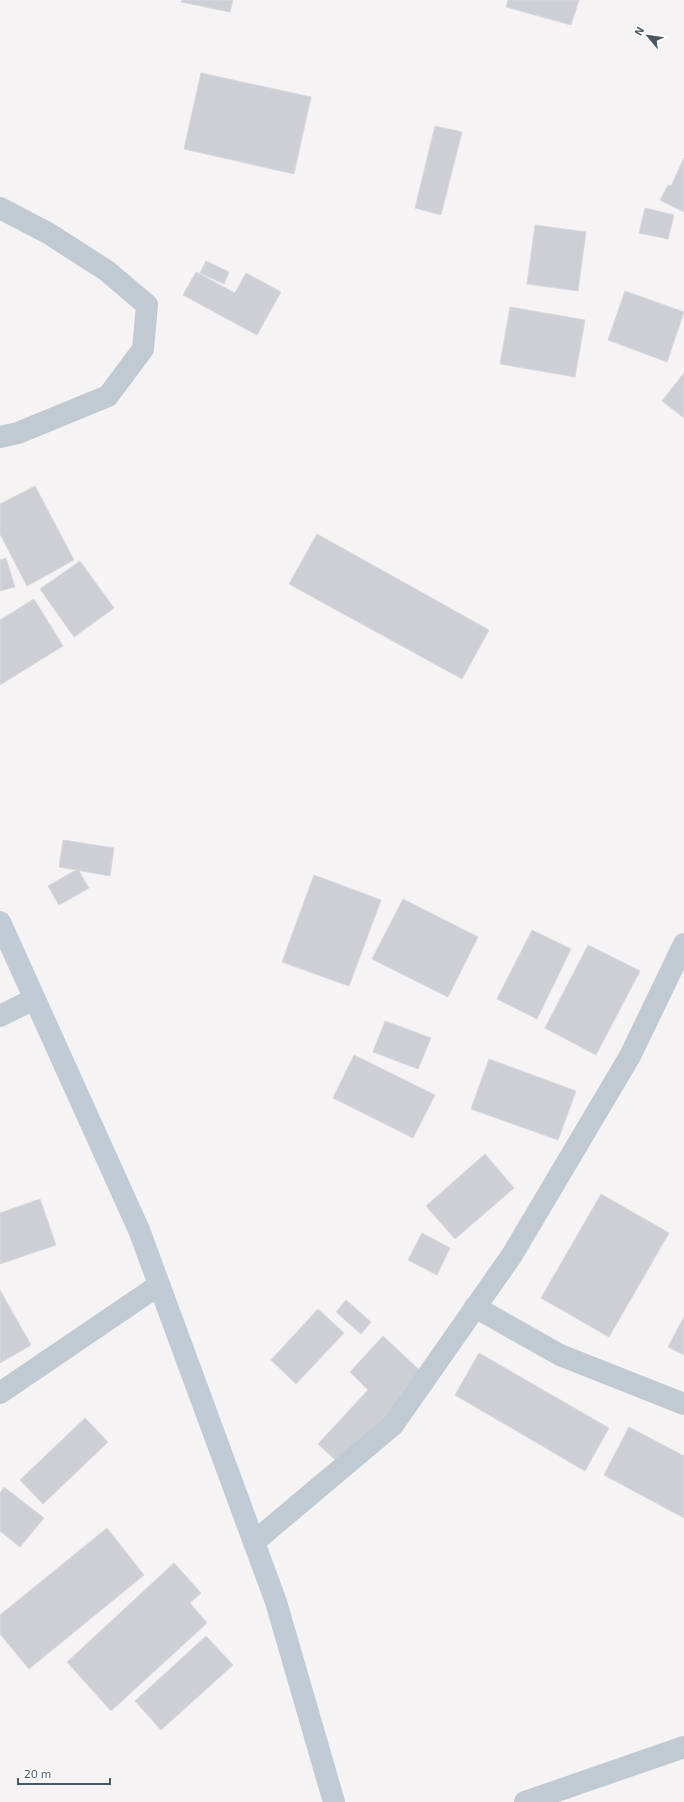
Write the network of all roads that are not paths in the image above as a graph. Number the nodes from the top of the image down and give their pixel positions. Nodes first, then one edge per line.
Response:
1 (0, 208) edge
2 (0, 437) edge
3 (0, 922) edge
4 (684, 944) edge
5 (34, 999) junction
6 (0, 1016) edge
7 (159, 1285) junction
8 (475, 1307) junction
9 (0, 1393) edge
10 (684, 1404) edge
11 (254, 1542) junction
12 (684, 1747) edge
13 (334, 1802) edge
14 (525, 1802) edge

1 - 2 street
3 - 5 main road
4 - 8 street
5 - 6 street
5 - 7 main road
7 - 9 street
7 - 11 main road
8 - 10 street
8 - 11 street
11 - 13 main road
12 - 14 street

